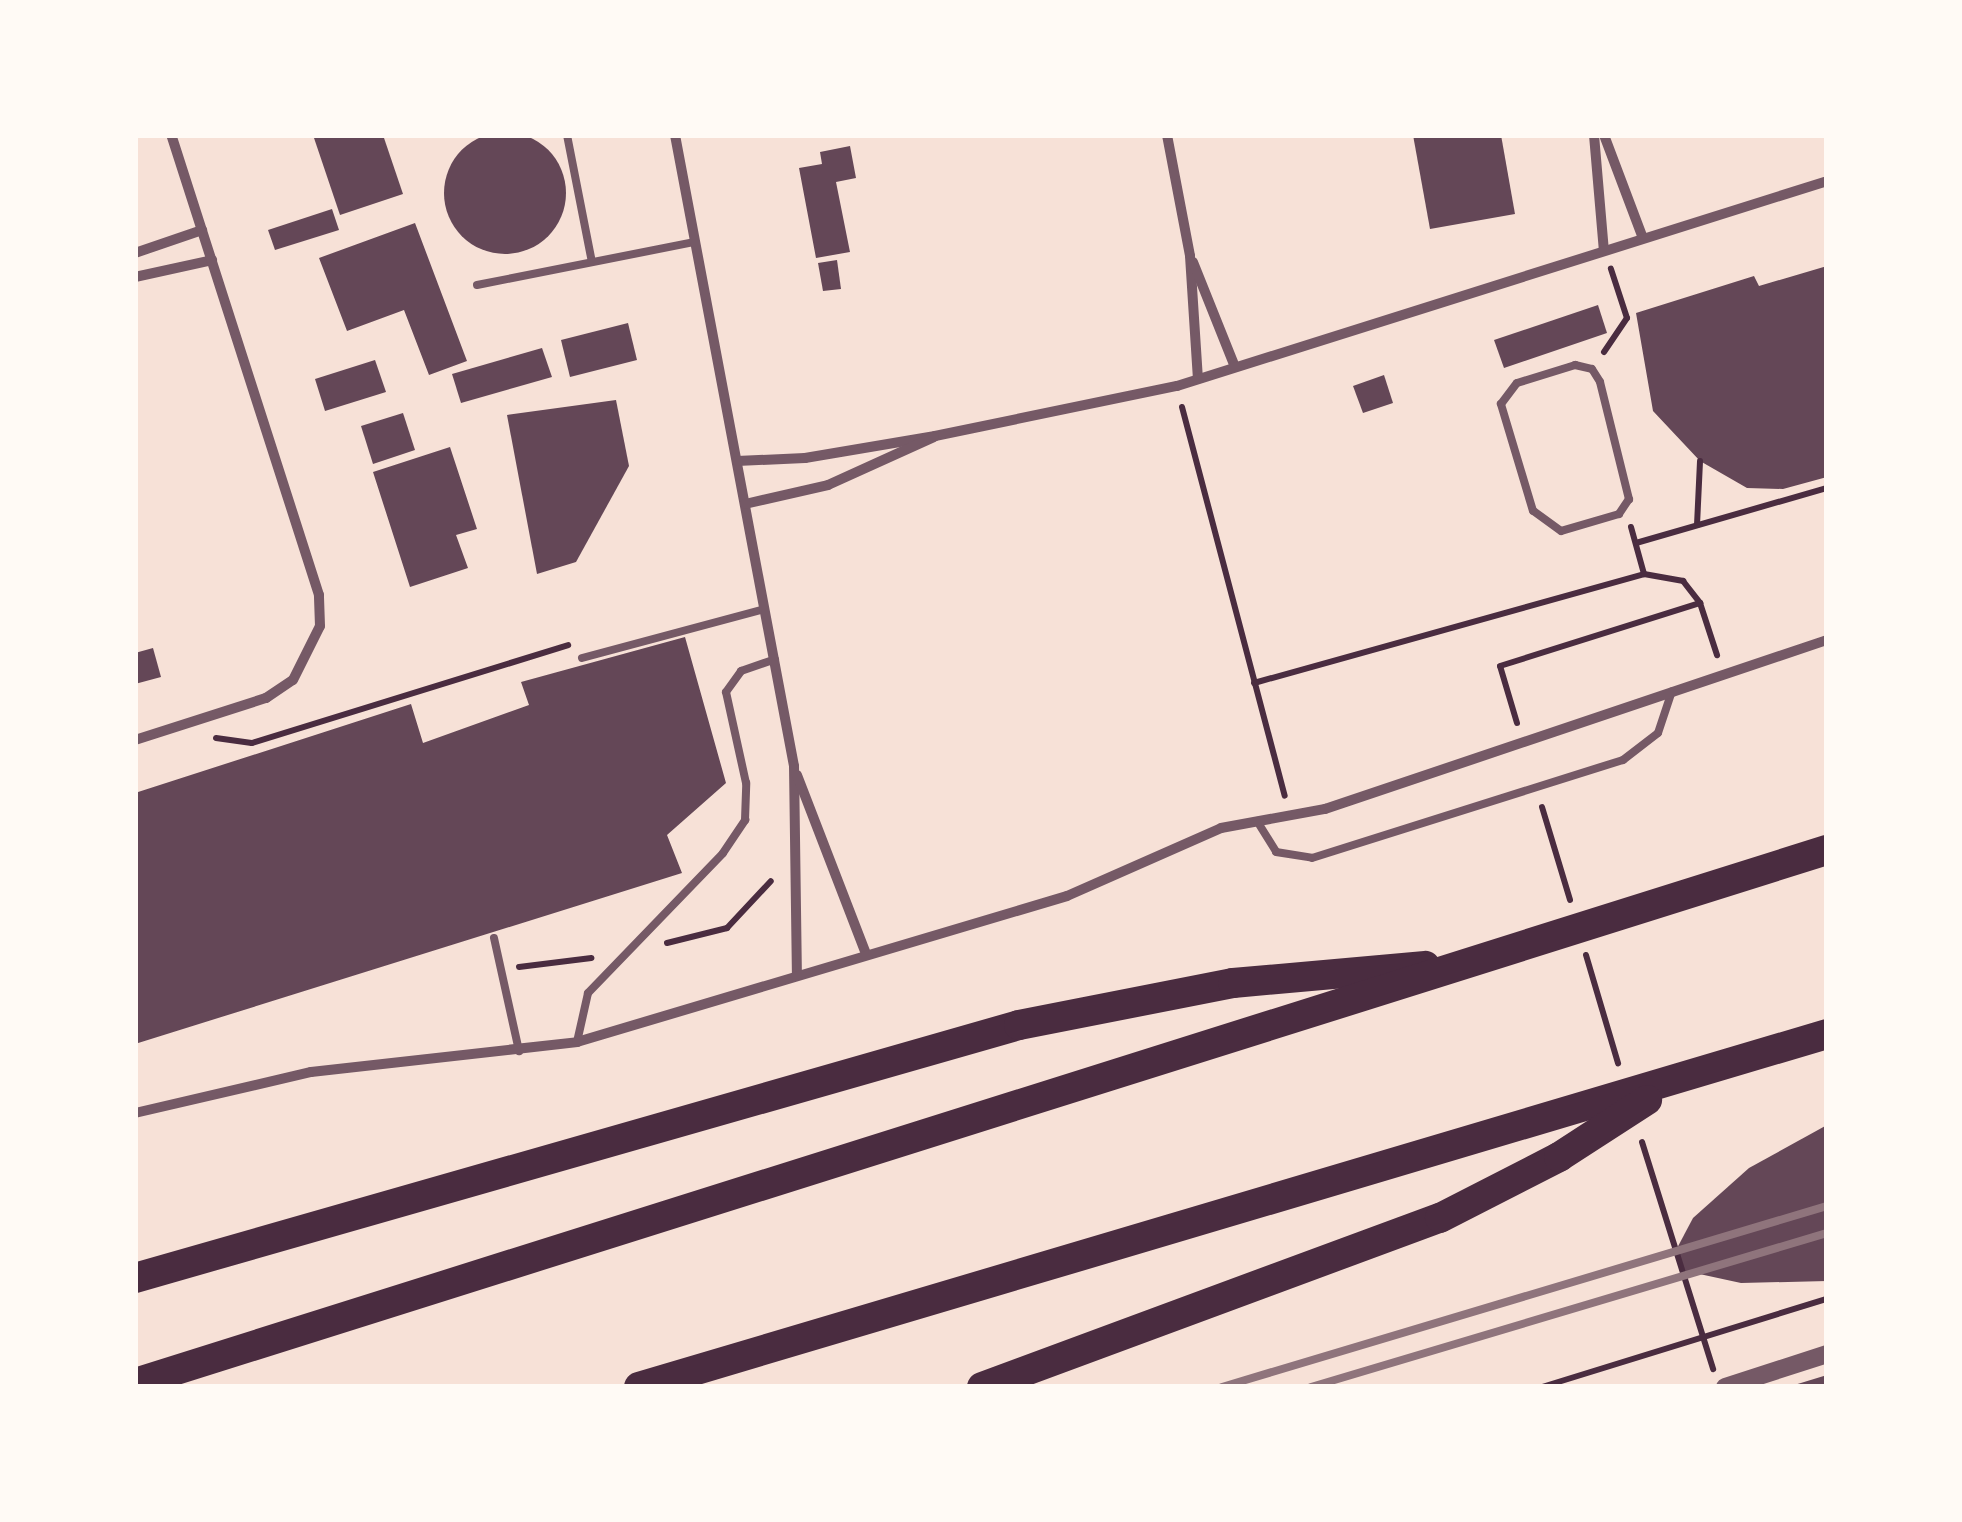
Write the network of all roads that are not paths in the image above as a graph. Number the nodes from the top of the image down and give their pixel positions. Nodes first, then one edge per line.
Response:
1 (172, 135) edge
2 (567, 135) edge
3 (675, 135) edge
4 (1167, 135) edge
5 (1594, 135) edge
6 (1604, 135) edge
7 (1827, 181) edge
8 (202, 230) junction
9 (1644, 238) junction
10 (695, 242) junction
11 (1604, 251) junction
12 (135, 253) edge
13 (1190, 256) junction
14 (212, 260) junction
15 (592, 262) junction
16 (135, 277) edge
17 (477, 286) dead end
18 (1235, 368) junction
19 (1592, 369) joint
20 (1198, 380) junction
21 (935, 436) junction
22 (737, 461) junction
23 (745, 504) junction
24 (765, 609) junction
25 (1827, 640) edge
26 (582, 658) dead end
27 (775, 659) junction
28 (1672, 691) junction
29 (135, 740) edge
30 (795, 769) junction
31 (1257, 822) junction
32 (1827, 850) edge
33 (494, 938) dead end
34 (866, 954) junction
35 (1468, 964) junction
36 (797, 974) junction
37 (1827, 1034) edge
38 (576, 1042) junction
39 (520, 1052) junction
40 (1670, 1084) junction
41 (135, 1112) edge
42 (135, 1278) edge
43 (1827, 1354) edge
44 (135, 1383) edge
45 (640, 1387) edge
46 (982, 1387) edge
47 (1723, 1387) edge

1 - 8 street
2 - 15 lane
3 - 10 street
4 - 13 street
5 - 11 street
6 - 9 street
7 - 9 street
8 - 12 street
8 - 14 street
9 - 11 street
10 - 15 lane
10 - 22 street
11 - 18 street
13 - 18 street
13 - 20 street
14 - 16 street
14 - 29 street
15 - 17 lane
18 - 20 street
19 - 19 lane
20 - 21 street
21 - 22 street
21 - 23 street
22 - 23 street
23 - 24 street
24 - 26 lane
24 - 27 street
25 - 28 street
27 - 30 street
27 - 38 lane
28 - 31 street
28 - 31 lane
30 - 34 street
30 - 36 street
31 - 34 street
32 - 35 highway
33 - 39 lane
34 - 36 street
35 - 42 highway
35 - 44 highway
36 - 38 street
37 - 40 highway
38 - 39 street
39 - 41 street
40 - 45 highway
40 - 46 highway
43 - 47 street

